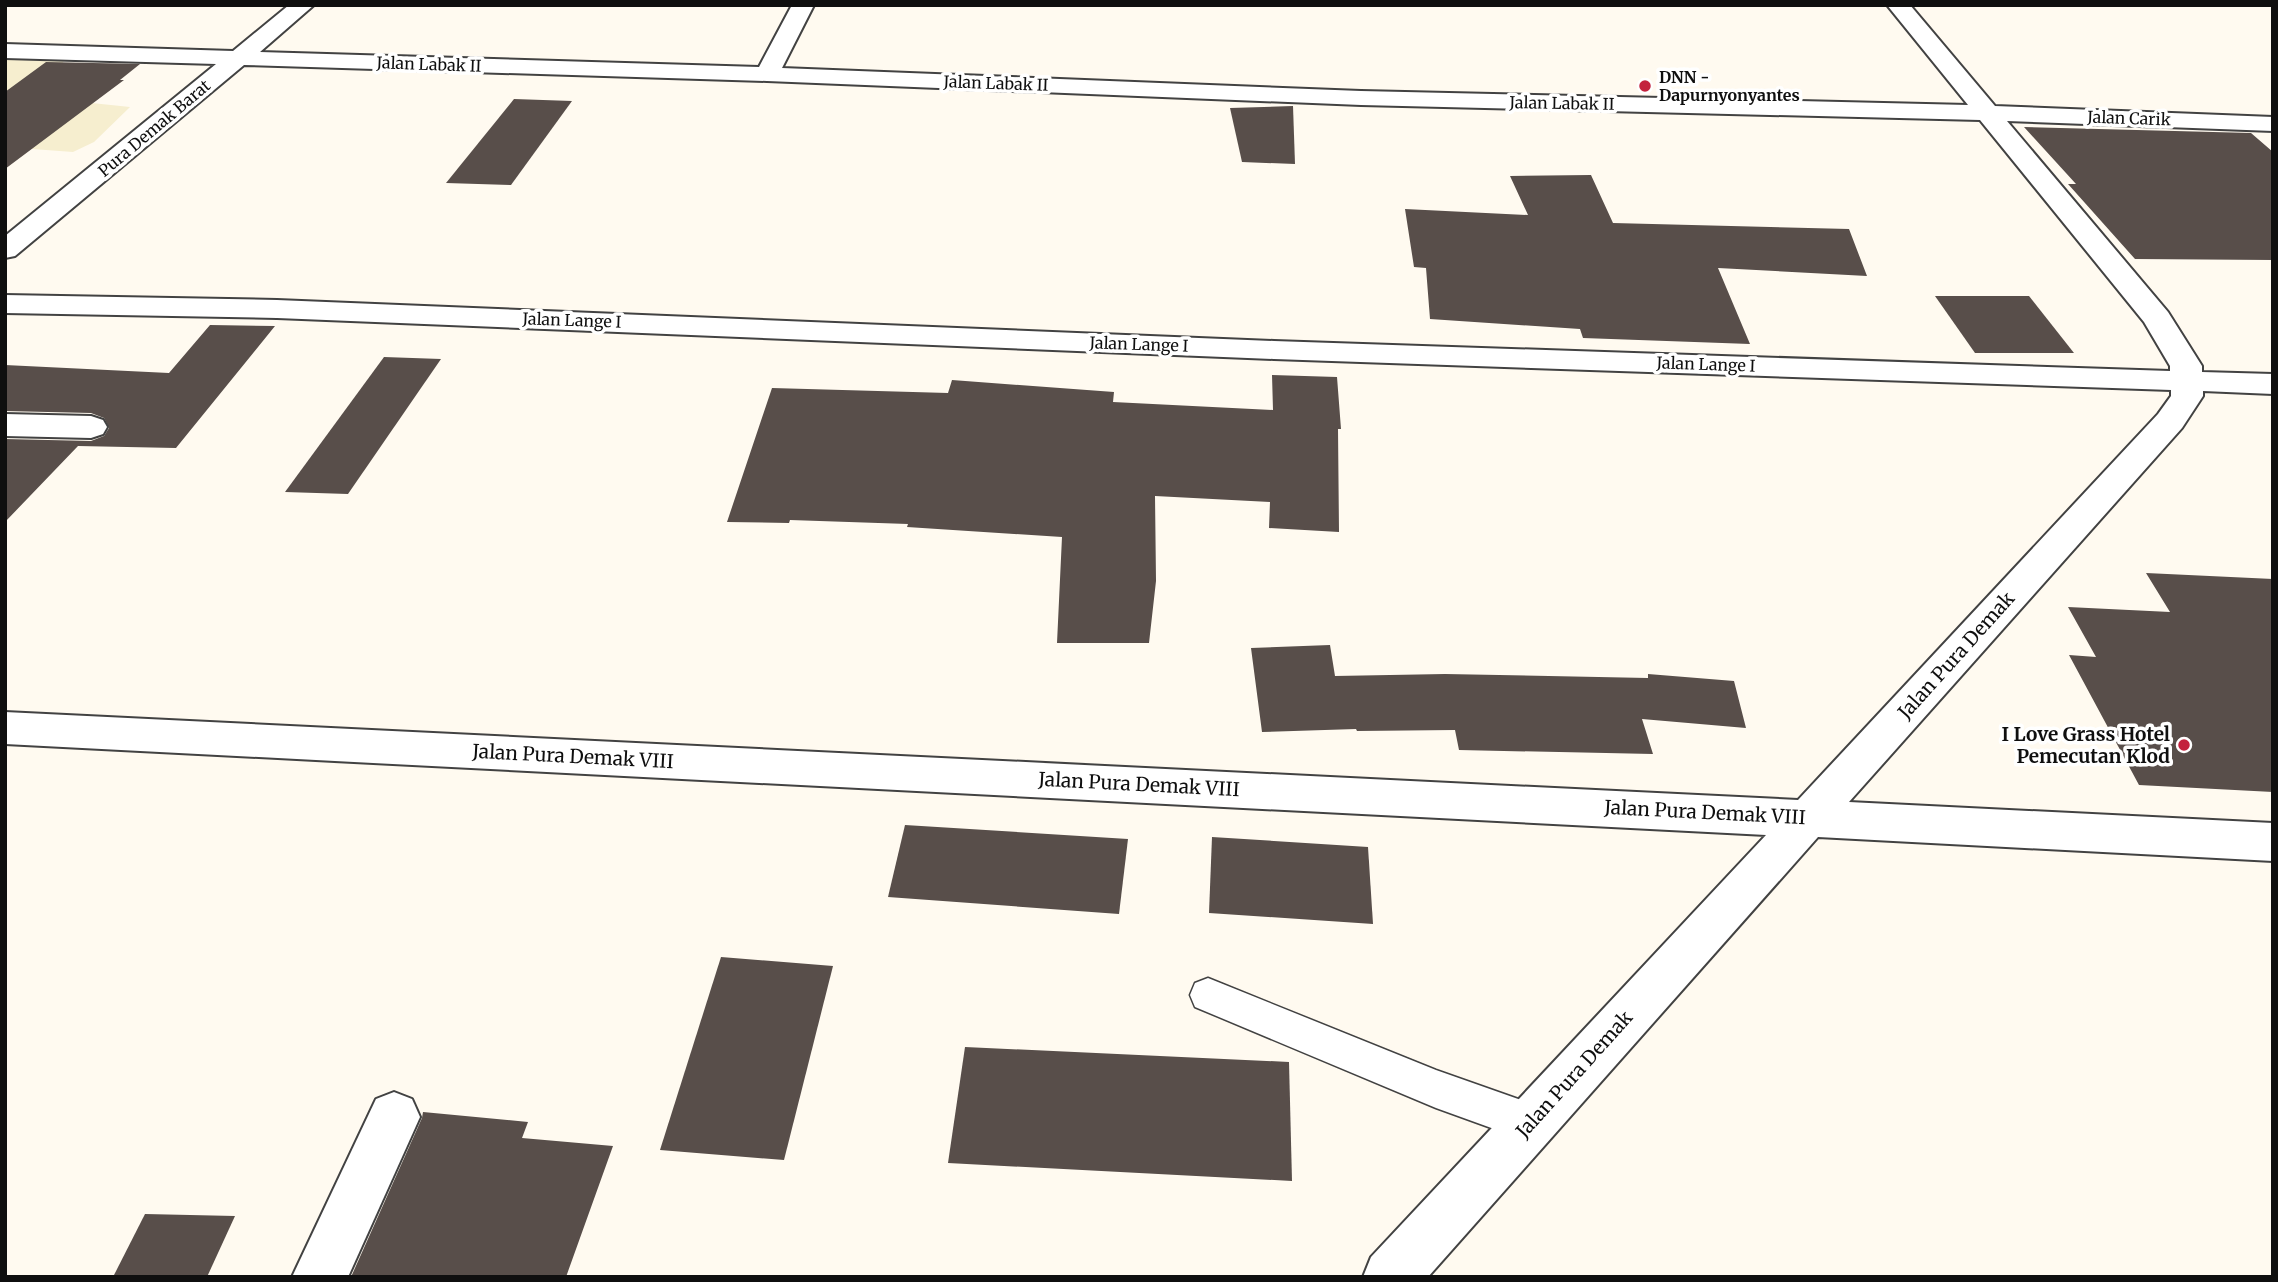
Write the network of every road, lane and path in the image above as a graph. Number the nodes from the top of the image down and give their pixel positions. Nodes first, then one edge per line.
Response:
1 (303, 5) edge
2 (803, 5) edge
3 (1898, 5) edge
4 (5, 51) edge
5 (237, 59) junction
6 (766, 74) junction
7 (1986, 113) junction
8 (2273, 124) edge
9 (5, 250) edge
10 (5, 304) edge
11 (2187, 380) junction
12 (2273, 384) edge
13 (5, 425) edge
14 (91, 427) dead end
15 (5, 728) edge
16 (1808, 817) junction
17 (2273, 842) edge
18 (1208, 995) dead end
19 (394, 1117) dead end
20 (1531, 1122) junction
21 (320, 1277) edge
22 (1391, 1277) edge

1 - 5 street, Pura Demak Barat
2 - 6 street
3 - 7 street
4 - 5 street, Jalan Labak II
5 - 6 street, Jalan Labak II
5 - 9 street, Pura Demak Barat
6 - 7 street, Jalan Labak II
7 - 8 street, Jalan Carik
7 - 11 street
10 - 11 street, Jalan Lange I
11 - 12 street, Jalan Lange I
11 - 16 street, Jalan Pura Demak
13 - 14 street
15 - 16 street, Jalan Pura Demak VIII
16 - 17 street, Jalan Pura Demak VIII
16 - 20 street, Jalan Pura Demak
18 - 20 lane
19 - 21 street
20 - 22 street, Jalan Pura Demak

